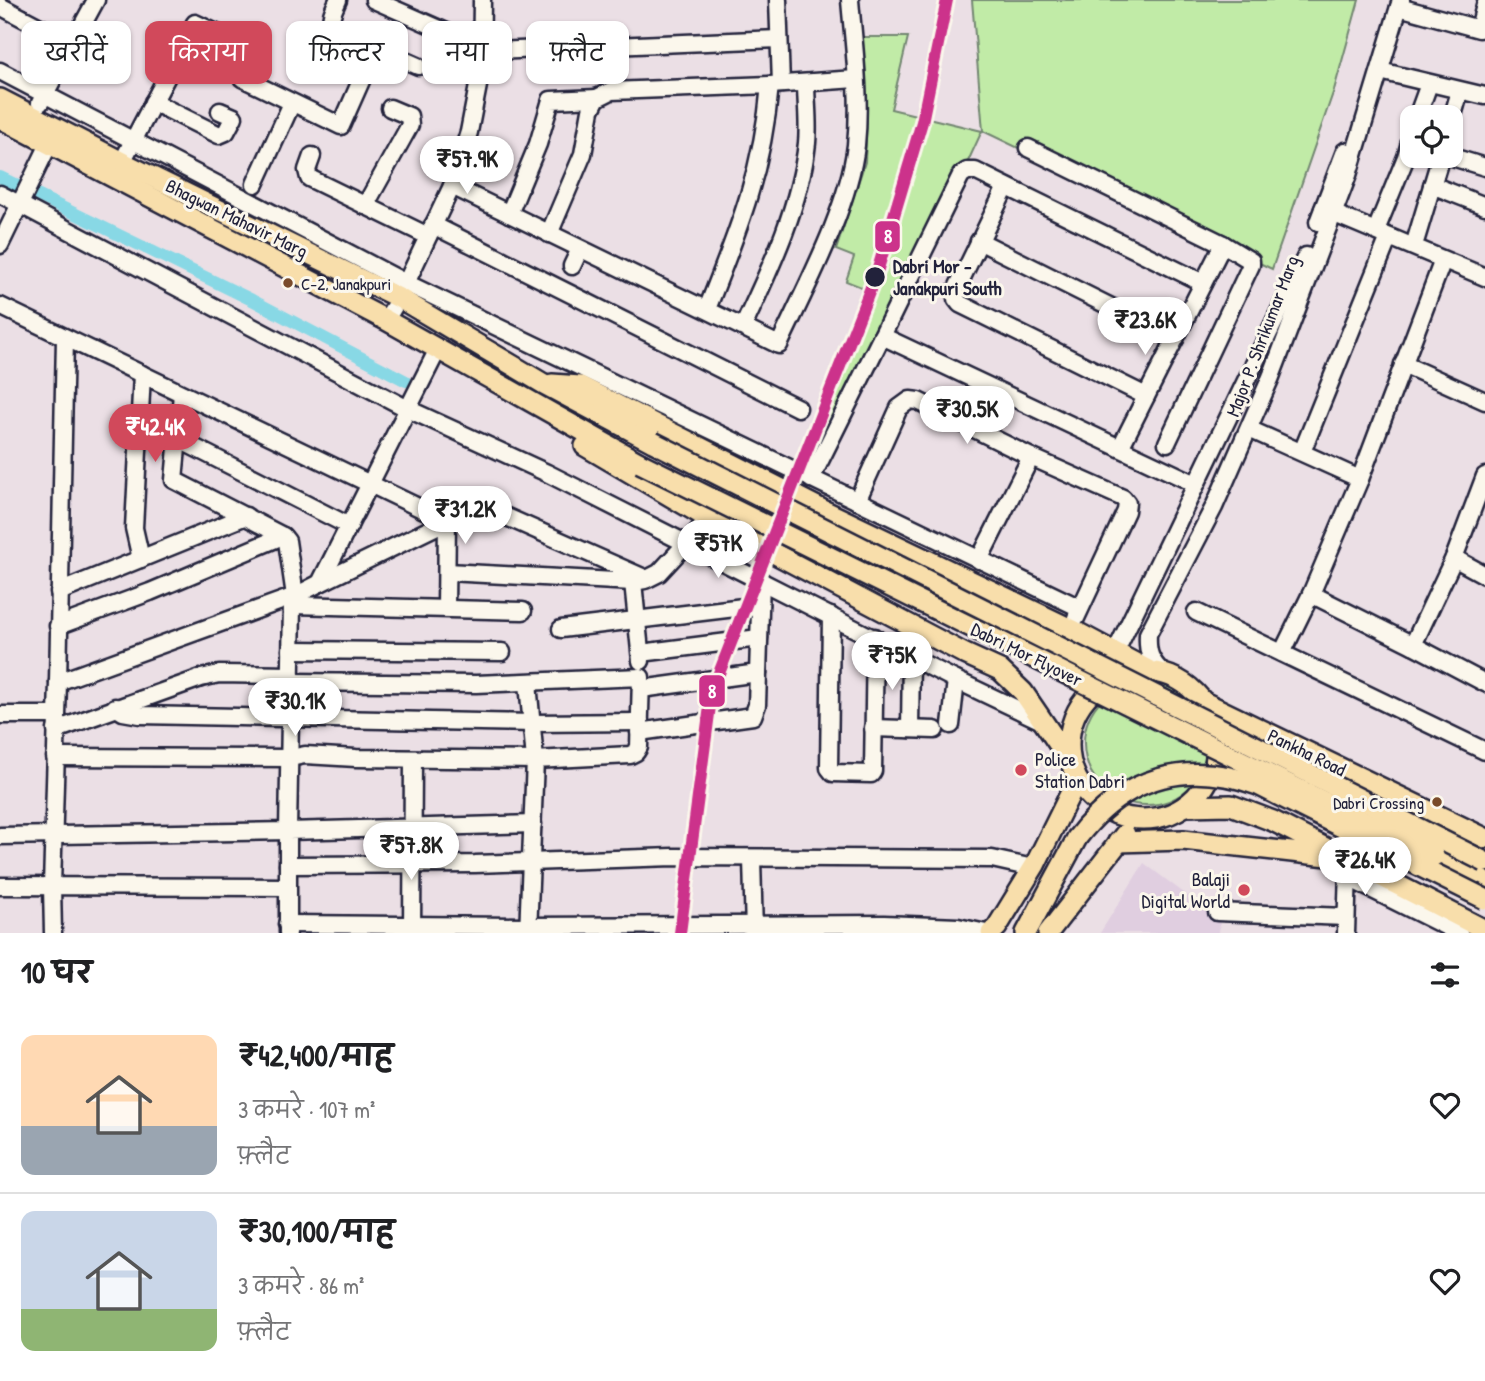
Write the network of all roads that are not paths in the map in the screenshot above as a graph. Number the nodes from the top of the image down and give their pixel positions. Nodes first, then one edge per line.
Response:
1 (338, 0) edge
2 (374, 0) edge
3 (482, 0) edge
4 (778, 0) edge
5 (850, 0) edge
6 (92, 1) edge
7 (1397, 2) edge
8 (1485, 5) edge
9 (0, 6) edge
10 (412, 8) edge
11 (28, 21) edge
12 (83, 21) edge
13 (331, 21) edge
14 (435, 21) edge
15 (482, 21) edge
16 (1482, 30) edge
17 (779, 39) junction
18 (512, 51) edge
19 (408, 61) edge
20 (418, 66) dead end
21 (0, 71) edge
22 (1380, 71) junction
23 (856, 79) junction
24 (806, 83) junction
25 (50, 84) edge
26 (163, 84) edge
27 (254, 84) edge
28 (360, 84) edge
29 (477, 84) edge
30 (1429, 84) junction
31 (775, 85) junction
32 (1460, 91) junction
33 (44, 96) junction
34 (1485, 96) edge
35 (597, 98) junction
36 (0, 99) edge
37 (153, 102) junction
38 (292, 103) junction
39 (1421, 105) edge
40 (1456, 105) edge
41 (390, 108) dead end
42 (220, 111) dead end
43 (33, 117) junction
44 (0, 118) edge
45 (134, 140) junction
46 (48, 144) junction
47 (1028, 148) dead end
48 (313, 156) dead end
49 (1463, 160) edge
50 (122, 162) junction
51 (1485, 167) edge
52 (1402, 168) edge
53 (1437, 168) edge
54 (255, 184) dead end
55 (452, 186) junction
56 (1432, 186) junction
57 (1006, 187) junction
58 (0, 194) edge
59 (21, 201) junction
60 (365, 206) junction
61 (1485, 206) edge
62 (1329, 207) junction
63 (509, 214) junction
64 (1379, 223) junction
65 (430, 231) junction
66 (550, 234) junction
67 (1390, 237) junction
68 (1416, 239) junction
69 (979, 241) junction
70 (1223, 244) junction
71 (0, 245) edge
72 (580, 248) junction
73 (1443, 260) junction
74 (572, 266) dead end
75 (1485, 267) edge
76 (1485, 277) edge
77 (1203, 283) junction
78 (402, 290) junction
79 (0, 306) edge
80 (707, 309) junction
81 (386, 320) junction
82 (743, 327) junction
83 (882, 336) junction
84 (65, 338) junction
85 (1175, 339) junction
86 (438, 349) junction
87 (1403, 364) junction
88 (142, 374) junction
89 (498, 382) junction
90 (544, 384) junction
91 (182, 394) junction
92 (1146, 396) junction
93 (1485, 401) edge
94 (410, 404) junction
95 (798, 408) dead end
96 (1249, 429) junction
97 (178, 439) junction
98 (1167, 443) dead end
99 (1120, 448) junction
100 (1302, 452) junction
101 (1031, 457) junction
102 (1485, 476) edge
103 (811, 479) junction
104 (1360, 479) junction
105 (1196, 484) junction
106 (370, 485) junction
107 (856, 501) junction
108 (246, 516) junction
109 (709, 519) junction
110 (446, 521) junction
111 (349, 526) junction
112 (283, 536) junction
113 (686, 543) junction
114 (1454, 558) junction
115 (141, 559) junction
116 (979, 560) junction
117 (447, 572) junction
118 (1485, 575) edge
119 (761, 580) junction
120 (640, 581) junction
121 (320, 583) junction
122 (991, 590) junction
123 (59, 592) junction
124 (1311, 594) junction
125 (293, 600) junction
126 (760, 605) junction
127 (446, 608) junction
128 (1080, 608) junction
129 (523, 611) dead end
130 (1196, 612) dead end
131 (831, 616) junction
132 (636, 621) junction
133 (58, 626) junction
134 (1071, 628) junction
135 (561, 629) dead end
136 (874, 637) junction
137 (759, 638) junction
138 (1413, 645) junction
139 (291, 650) junction
140 (1115, 651) junction
141 (502, 652) dead end
142 (641, 653) junction
143 (1282, 653) junction
144 (965, 654) junction
145 (911, 655) junction
146 (1156, 672) junction
147 (758, 673) junction
148 (291, 679) junction
149 (956, 680) junction
150 (58, 682) junction
151 (528, 683) junction
152 (641, 683) junction
153 (1485, 683) edge
154 (1204, 702) junction
155 (115, 707) junction
156 (0, 715) edge
157 (290, 717) junction
158 (1042, 721) junction
159 (56, 723) junction
160 (532, 723) junction
161 (951, 725) dead end
162 (640, 727) junction
163 (873, 728) junction
164 (910, 729) junction
165 (935, 730) dead end
166 (1485, 751) edge
167 (55, 757) junction
168 (290, 758) junction
169 (413, 759) junction
170 (535, 760) junction
171 (1070, 761) junction
172 (1364, 779) junction
173 (1077, 780) junction
174 (1185, 806) junction
175 (1141, 819) junction
176 (533, 824) junction
177 (413, 828) junction
178 (288, 831) junction
179 (0, 836) edge
180 (54, 836) junction
181 (1485, 838) edge
182 (1118, 842) junction
183 (1324, 848) junction
184 (550, 850) dead end
185 (752, 859) junction
186 (533, 860) junction
187 (1485, 862) edge
188 (412, 864) junction
189 (288, 865) junction
190 (1346, 865) junction
191 (1033, 868) junction
192 (1485, 882) edge
193 (0, 886) edge
194 (52, 886) junction
195 (287, 887) junction
196 (1485, 899) edge
197 (1217, 912) dead end
198 (1346, 925) edge
199 (287, 928) edge
200 (412, 929) edge
201 (528, 929) edge
202 (754, 929) edge
203 (1474, 930) edge
204 (53, 933) edge
205 (989, 933) edge
206 (1026, 933) edge
207 (1048, 933) edge

1 - 13 street
2 - 10 street
3 - 15 street
4 - 17 street
5 - 23 street
6 - 12 street
7 - 16 street
7 - 22 street, Major P. Shrikumar Marg
7 - 62 street, Major P. Shrikumar Marg
8 - 16 street
9 - 11 street
10 - 14 street
17 - 18 street
17 - 31 street
19 - 20 street
21 - 33 street
22 - 30 street
22 - 62 street, Major P. Shrikumar Marg
23 - 24 street
23 - 82 street
24 - 31 street
24 - 82 street
25 - 33 street
26 - 37 street
27 - 38 street
28 - 38 street
29 - 55 street
30 - 32 street
30 - 39 street
31 - 35 street
31 - 80 street
32 - 34 street
32 - 40 street
33 - 43 street
33 - 45 street
35 - 63 street
35 - 66 street
36 - 43 main road, Bhagwan Mahavir Marg
37 - 42 street
37 - 45 street
38 - 54 street
41 - 60 street
43 - 50 main road, Bhagwan Mahavir Marg
44 - 46 main road, Bhagwan Mahavir Marg
45 - 50 street
45 - 78 street
46 - 59 street
46 - 81 main road, Bhagwan Mahavir Marg
47 - 70 street
48 - 60 street
49 - 51 street
50 - 78 main road, Bhagwan Mahavir Marg
52 - 64 street
53 - 56 street
55 - 63 street
55 - 65 street
56 - 61 street
56 - 68 street
57 - 69 street
57 - 77 street
57 - 83 street
58 - 59 street
59 - 71 street
59 - 94 street
60 - 65 street
62 - 64 street
62 - 67 street
62 - 96 street, Major P. Shrikumar Marg
62 - 105 street, Major P. Shrikumar Marg
63 - 66 street
64 - 68 street
65 - 78 street
65 - 95 street
66 - 72 street
67 - 73 street
67 - 100 street
68 - 75 street
69 - 85 street
69 - 92 street
70 - 77 street
70 - 98 street
72 - 74 street
72 - 80 street
73 - 76 street
73 - 87 street
77 - 85 street
78 - 81 street
78 - 90 main road, Bhagwan Mahavir Marg
78 - 103 street
79 - 84 street
80 - 82 street
81 - 86 main road, Bhagwan Mahavir Marg
83 - 99 street
83 - 103 street
84 - 88 street
84 - 123 street
85 - 92 street
86 - 89 main road, Bhagwan Mahavir Marg
86 - 94 street
87 - 93 street
87 - 104 street
88 - 91 street
88 - 115 street
89 - 109 main road
89 - 192 main road, Dabri Mor Flyover, bridge
90 - 122 main road
90 - 187 main road, Dabri Mor Flyover, bridge
91 - 97 street
91 - 106 street
92 - 99 street
94 - 106 street
94 - 113 street
96 - 100 street
96 - 146 street, Major P. Shrikumar Marg
97 - 108 street
97 - 111 street
99 - 105 street
100 - 104 street
101 - 107 street
101 - 116 street
101 - 128 street
102 - 114 street
103 - 107 street
104 - 124 street
105 - 140 street, Major P. Shrikumar Marg
106 - 110 street
106 - 111 street
107 - 116 street
108 - 112 street
108 - 115 street
109 - 113 street
109 - 144 main road
110 - 117 street
110 - 120 street
110 - 121 street
111 - 121 street
112 - 125 street
112 - 133 street
113 - 119 street
113 - 120 street
114 - 118 street
114 - 138 street
115 - 123 street
116 - 128 street
117 - 120 street
117 - 127 street
119 - 126 street
119 - 131 street
120 - 132 street
121 - 125 street
122 - 134 main road
122 - 144 main road
123 - 133 street
124 - 138 street
124 - 143 street
125 - 127 street
125 - 139 street
125 - 150 street
126 - 132 street
126 - 137 street
127 - 129 street
128 - 134 street
130 - 143 street
131 - 136 street
131 - 163 street
132 - 135 street
132 - 142 street
133 - 150 street
134 - 140 main road
136 - 145 street
136 - 163 street
137 - 142 street
137 - 147 street
138 - 153 street
139 - 141 street
139 - 148 street
140 - 146 main road
142 - 152 street
143 - 166 street
144 - 158 main road
145 - 149 street
145 - 164 street
146 - 154 main road
146 - 171 main road
147 - 152 street
147 - 162 street
148 - 151 street
148 - 155 street
148 - 157 street
149 - 158 street
149 - 161 street
150 - 159 street
151 - 152 street
151 - 160 street
152 - 162 street
154 - 172 main road, Pankha Road
154 - 174 main road
155 - 157 street
155 - 159 street
156 - 159 street
157 - 160 street
157 - 168 street
158 - 171 main road
159 - 167 street
160 - 162 street
160 - 170 street
162 - 170 street
163 - 164 street
164 - 165 street
167 - 168 street
167 - 180 street
168 - 169 street
168 - 178 street
169 - 170 street
169 - 177 street
170 - 176 street
171 - 173 main road
172 - 181 main road, Pankha Road
172 - 183 main road
173 - 175 main road
173 - 191 main road
174 - 175 main road
174 - 183 main road
175 - 182 main road
176 - 177 street
176 - 186 street
177 - 178 street
177 - 188 street
178 - 180 street
178 - 189 street
179 - 180 street
180 - 194 street
182 - 190 main road
182 - 207 main road
183 - 190 main road
184 - 186 street
185 - 186 street
185 - 191 street
185 - 202 street
186 - 188 street
186 - 201 street
188 - 189 street
188 - 200 street
189 - 195 street
190 - 198 street
190 - 203 main road
191 - 205 main road
193 - 194 street
194 - 195 street
194 - 204 street
195 - 199 street
196 - 206 main road, bridge
197 - 198 street
199 - 200 street
200 - 201 street
201 - 202 street
202 - 205 street

